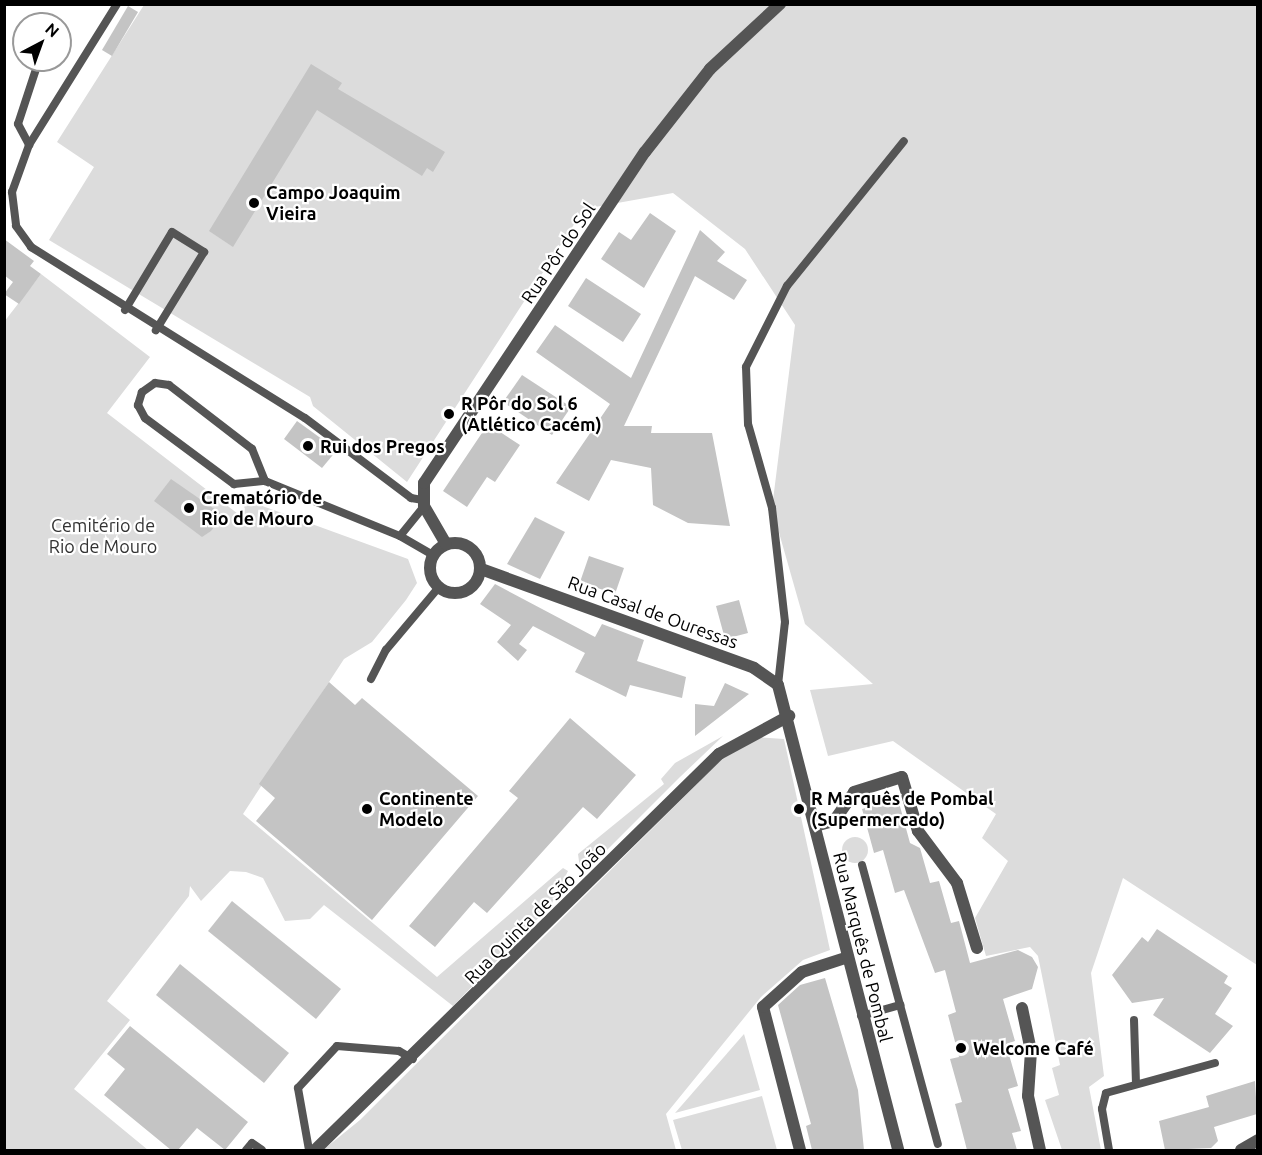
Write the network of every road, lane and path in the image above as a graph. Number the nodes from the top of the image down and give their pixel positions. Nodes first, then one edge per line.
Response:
1 (117, 4) edge
2 (780, 4) edge
3 (35, 72) edge
4 (904, 141) dead end
5 (29, 145) junction
6 (125, 310) junction
7 (156, 330) junction
8 (265, 481) junction
9 (423, 503) junction
10 (400, 536) junction
11 (446, 544) junction
12 (433, 555) junction
13 (481, 569) junction
14 (439, 587) junction
15 (371, 679) dead end
16 (778, 686) junction
17 (789, 716) junction
18 (815, 826) junction
19 (862, 865) dead end
20 (977, 948) dead end
21 (845, 958) junction
22 (900, 1005) junction
23 (1022, 1008) dead end
24 (861, 1016) junction
25 (1134, 1020) dead end
26 (414, 1059) junction
27 (1215, 1063) dead end
28 (1136, 1083) junction
29 (1257, 1140) edge
30 (938, 1144) dead end
31 (246, 1150) edge
32 (262, 1150) edge
33 (309, 1150) edge
34 (315, 1150) edge
35 (800, 1150) edge
36 (898, 1150) edge
37 (1040, 1150) edge
38 (1109, 1150) edge
39 (1241, 1150) edge

1 - 5 lane
2 - 9 street, Rua Pôr do Sol
3 - 5 lane
4 - 16 lane
5 - 6 lane
6 - 7 lane
6 - 7 lane
7 - 9 lane
8 - 8 lane
8 - 10 lane
9 - 10 lane
9 - 11 street
10 - 12 lane
11 - 12 street
11 - 13 street
12 - 14 street
13 - 14 street
13 - 16 street, Rua Casal de Ouressas
14 - 15 lane
16 - 17 street
17 - 18 street, Rua Marquês de Pombal
17 - 26 street, Rua Quinta de São João
18 - 20 street
18 - 21 street, Rua Marquês de Pombal
19 - 22 lane
21 - 24 street, Rua Marquês de Pombal
21 - 35 street
22 - 24 lane
22 - 30 lane
23 - 37 street
24 - 36 street, Rua Marquês de Pombal
25 - 28 lane
26 - 33 lane
26 - 34 street, Rua Quinta de São João
27 - 28 lane
28 - 38 lane
29 - 39 street
31 - 32 lane

